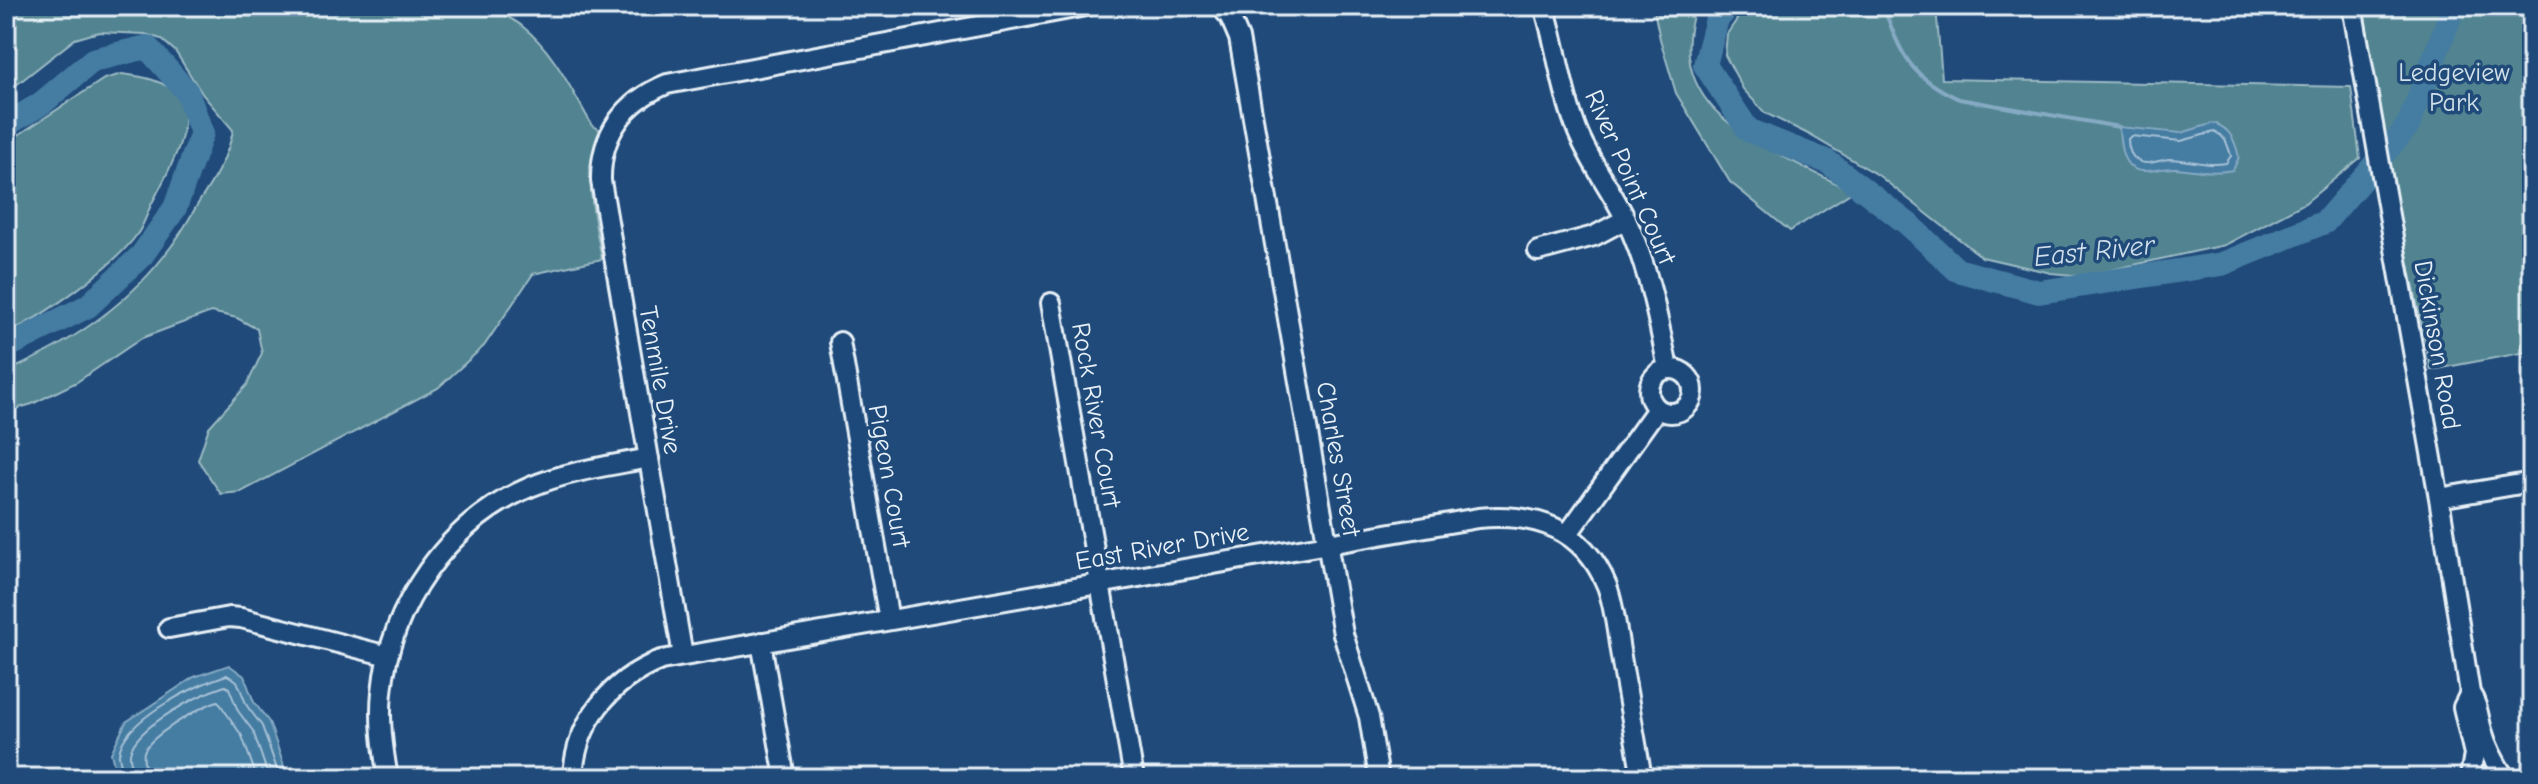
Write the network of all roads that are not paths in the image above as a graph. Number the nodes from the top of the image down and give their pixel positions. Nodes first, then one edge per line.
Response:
1 (1086, 6) edge
2 (1220, 6) edge
3 (1544, 6) edge
4 (2352, 6) edge
5 (1626, 219) junction
6 (1538, 251) dead end
7 (1051, 303) dead end
8 (840, 342) dead end
9 (1668, 369) junction
10 (1657, 409) junction
11 (649, 458) junction
12 (2532, 482) edge
13 (2439, 498) junction
14 (1567, 535) junction
15 (1327, 544) junction
16 (1100, 583) junction
17 (889, 620) junction
18 (169, 628) dead end
19 (761, 642) junction
20 (388, 656) junction
21 (683, 656) junction
22 (2470, 693) junction
23 (388, 778) edge
24 (573, 778) edge
25 (785, 778) edge
26 (1134, 778) edge
27 (1379, 778) edge
28 (1642, 778) edge
29 (2470, 778) edge
30 (2505, 778) edge

1 - 11 street, Tenmile Drive
2 - 15 street, Charles Street
3 - 5 street, River Point Court
4 - 13 street, Dickinson Road
5 - 6 street
5 - 9 street, River Point Court
7 - 16 street, Rock River Court
8 - 17 street, Pigeon Court
9 - 10 street
9 - 10 street
10 - 14 street
11 - 20 street
11 - 21 street, Tenmile Drive
12 - 13 street
13 - 22 street, Dickinson Road
14 - 15 street, East River Drive
14 - 28 street, East River Drive
15 - 16 street, East River Drive
15 - 27 street, Charles Street
16 - 17 street, East River Drive
16 - 26 street, Rock River Court
17 - 19 street, East River Drive
18 - 20 street
19 - 21 street, East River Drive
19 - 25 street
20 - 23 street
21 - 24 street, East River Drive
22 - 29 street, Dickinson Road
22 - 30 street, Dickinson Road
29 - 30 street

